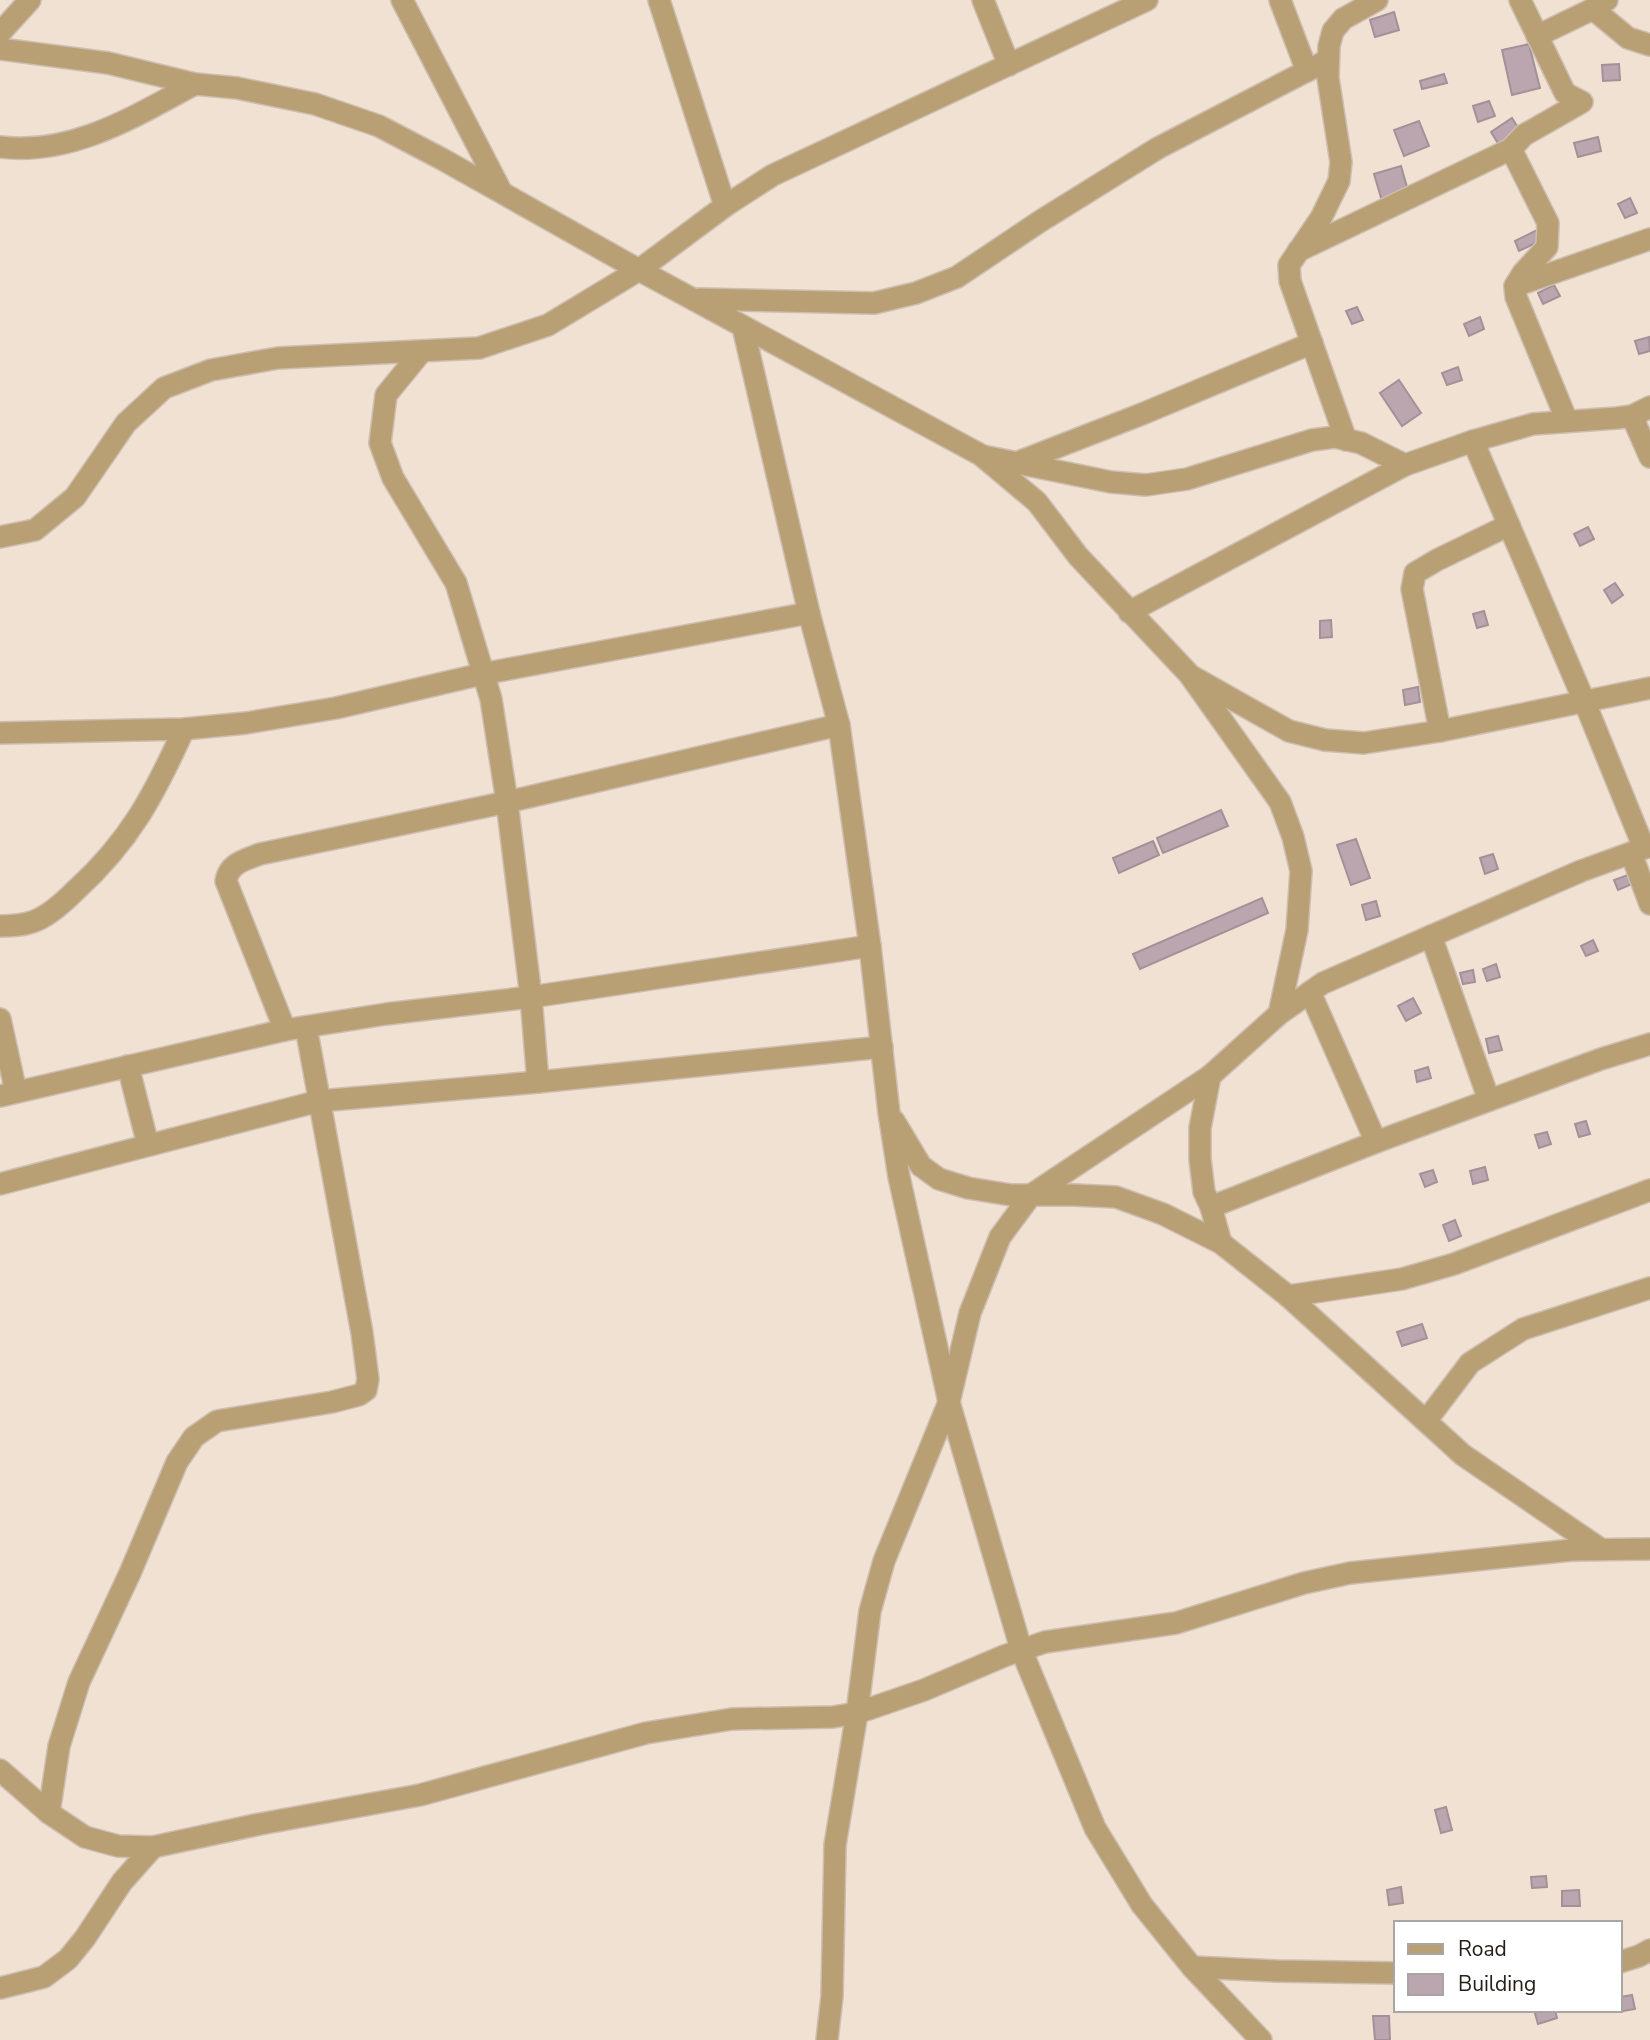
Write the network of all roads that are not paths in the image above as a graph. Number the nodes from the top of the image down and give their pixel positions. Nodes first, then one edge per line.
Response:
1 (30, 0) edge
2 (402, 0) edge
3 (659, 0) edge
4 (983, 0) edge
5 (1280, 0) edge
6 (1377, 0) edge
7 (1520, 0) edge
8 (1137, 2) edge
9 (1601, 5) edge
10 (0, 33) edge
11 (1537, 36) junction
12 (1650, 45) edge
13 (0, 49) edge
14 (1328, 60) junction
15 (1009, 65) junction
16 (1307, 71) junction
17 (195, 84) junction
18 (0, 147) edge
19 (1511, 149) junction
20 (501, 191) junction
21 (725, 206) junction
22 (1650, 239) edge
23 (1296, 252) junction
24 (639, 270) junction
25 (1515, 286) junction
26 (694, 299) junction
27 (743, 327) junction
28 (1312, 343) junction
29 (422, 351) junction
30 (1641, 411) edge
31 (1567, 421) junction
32 (1346, 440) junction
33 (1473, 441) junction
34 (981, 455) junction
35 (1650, 457) edge
36 (1016, 463) junction
37 (1405, 465) junction
38 (1509, 525) junction
39 (0, 537) edge
40 (1129, 612) junction
41 (808, 613) junction
42 (482, 674) junction
43 (1188, 674) junction
44 (1650, 688) edge
45 (1585, 703) junction
46 (839, 725) junction
47 (184, 729) junction
48 (1440, 732) junction
49 (0, 733) edge
50 (507, 802) junction
51 (1642, 849) edge
52 (1650, 904) edge
53 (0, 926) edge
54 (1431, 936) junction
55 (870, 946) junction
56 (1310, 992) junction
57 (531, 997) junction
58 (1279, 1014) junction
59 (0, 1019) edge
60 (296, 1028) junction
61 (1650, 1044) edge
62 (882, 1046) junction
63 (128, 1066) junction
64 (1210, 1076) junction
65 (538, 1082) junction
66 (8, 1094) edge
67 (1489, 1100) junction
68 (320, 1101) junction
69 (889, 1113) junction
70 (1376, 1142) junction
71 (148, 1145) junction
72 (0, 1184) edge
73 (1650, 1190) edge
74 (1031, 1195) junction
75 (1212, 1207) junction
76 (1221, 1242) junction
77 (1650, 1288) edge
78 (1288, 1296) junction
79 (949, 1402) junction
80 (1426, 1421) junction
81 (1599, 1548) junction
82 (1650, 1549) edge
83 (1021, 1649) junction
84 (857, 1713) junction
85 (0, 1770) edge
86 (48, 1813) junction
87 (153, 1847) junction
88 (1650, 1950) edge
89 (1622, 1961) edge
90 (1192, 1967) junction
91 (1394, 1973) edge
92 (0, 1988) edge
93 (827, 2040) edge
94 (1261, 2040) edge

1 - 10 street
2 - 20 street
3 - 21 street
4 - 15 street
5 - 16 street
6 - 14 street
7 - 11 street
8 - 15 street
9 - 11 street
9 - 12 street
11 - 19 street
13 - 17 street
14 - 16 street
14 - 23 street
15 - 21 street
16 - 26 street
17 - 18 street
17 - 20 street
19 - 23 street
19 - 25 street
20 - 24 street
21 - 24 street
22 - 25 street
23 - 28 street
24 - 26 street
24 - 29 street
25 - 31 street
26 - 27 street
27 - 34 street
27 - 41 street
28 - 32 street
28 - 36 street
29 - 39 street
29 - 42 street
30 - 31 street
30 - 35 street
31 - 33 street
32 - 36 street
32 - 37 street
33 - 37 street
33 - 38 street
34 - 36 street
34 - 40 street
37 - 40 street
38 - 45 street
38 - 48 street
40 - 43 street
41 - 42 street
41 - 46 street
42 - 47 street
42 - 50 street
43 - 48 street
43 - 58 street
44 - 45 street
45 - 48 street
45 - 51 street
46 - 50 street
46 - 55 street
47 - 49 street
47 - 53 street
50 - 57 street
50 - 60 street
51 - 52 street
51 - 54 street
54 - 56 street
54 - 67 street
55 - 57 street
55 - 62 street
56 - 58 street
56 - 70 street
57 - 60 street
57 - 65 street
58 - 64 street
59 - 66 street
60 - 63 street
60 - 68 street
61 - 67 street
62 - 65 street
62 - 69 street
63 - 66 street
63 - 71 street
64 - 74 street
64 - 75 street
65 - 68 street
67 - 70 street
68 - 71 street
68 - 86 street
69 - 74 street
69 - 79 street
70 - 75 street
71 - 72 street
73 - 78 street
74 - 76 street
74 - 79 street
75 - 76 street
76 - 78 street
77 - 80 street
78 - 80 street
79 - 83 street
79 - 84 street
80 - 81 street
81 - 82 street
81 - 83 street
83 - 84 street
83 - 90 street
84 - 87 street
84 - 93 street
85 - 86 street
86 - 87 street
87 - 92 street
88 - 89 street
90 - 91 street
90 - 94 street

